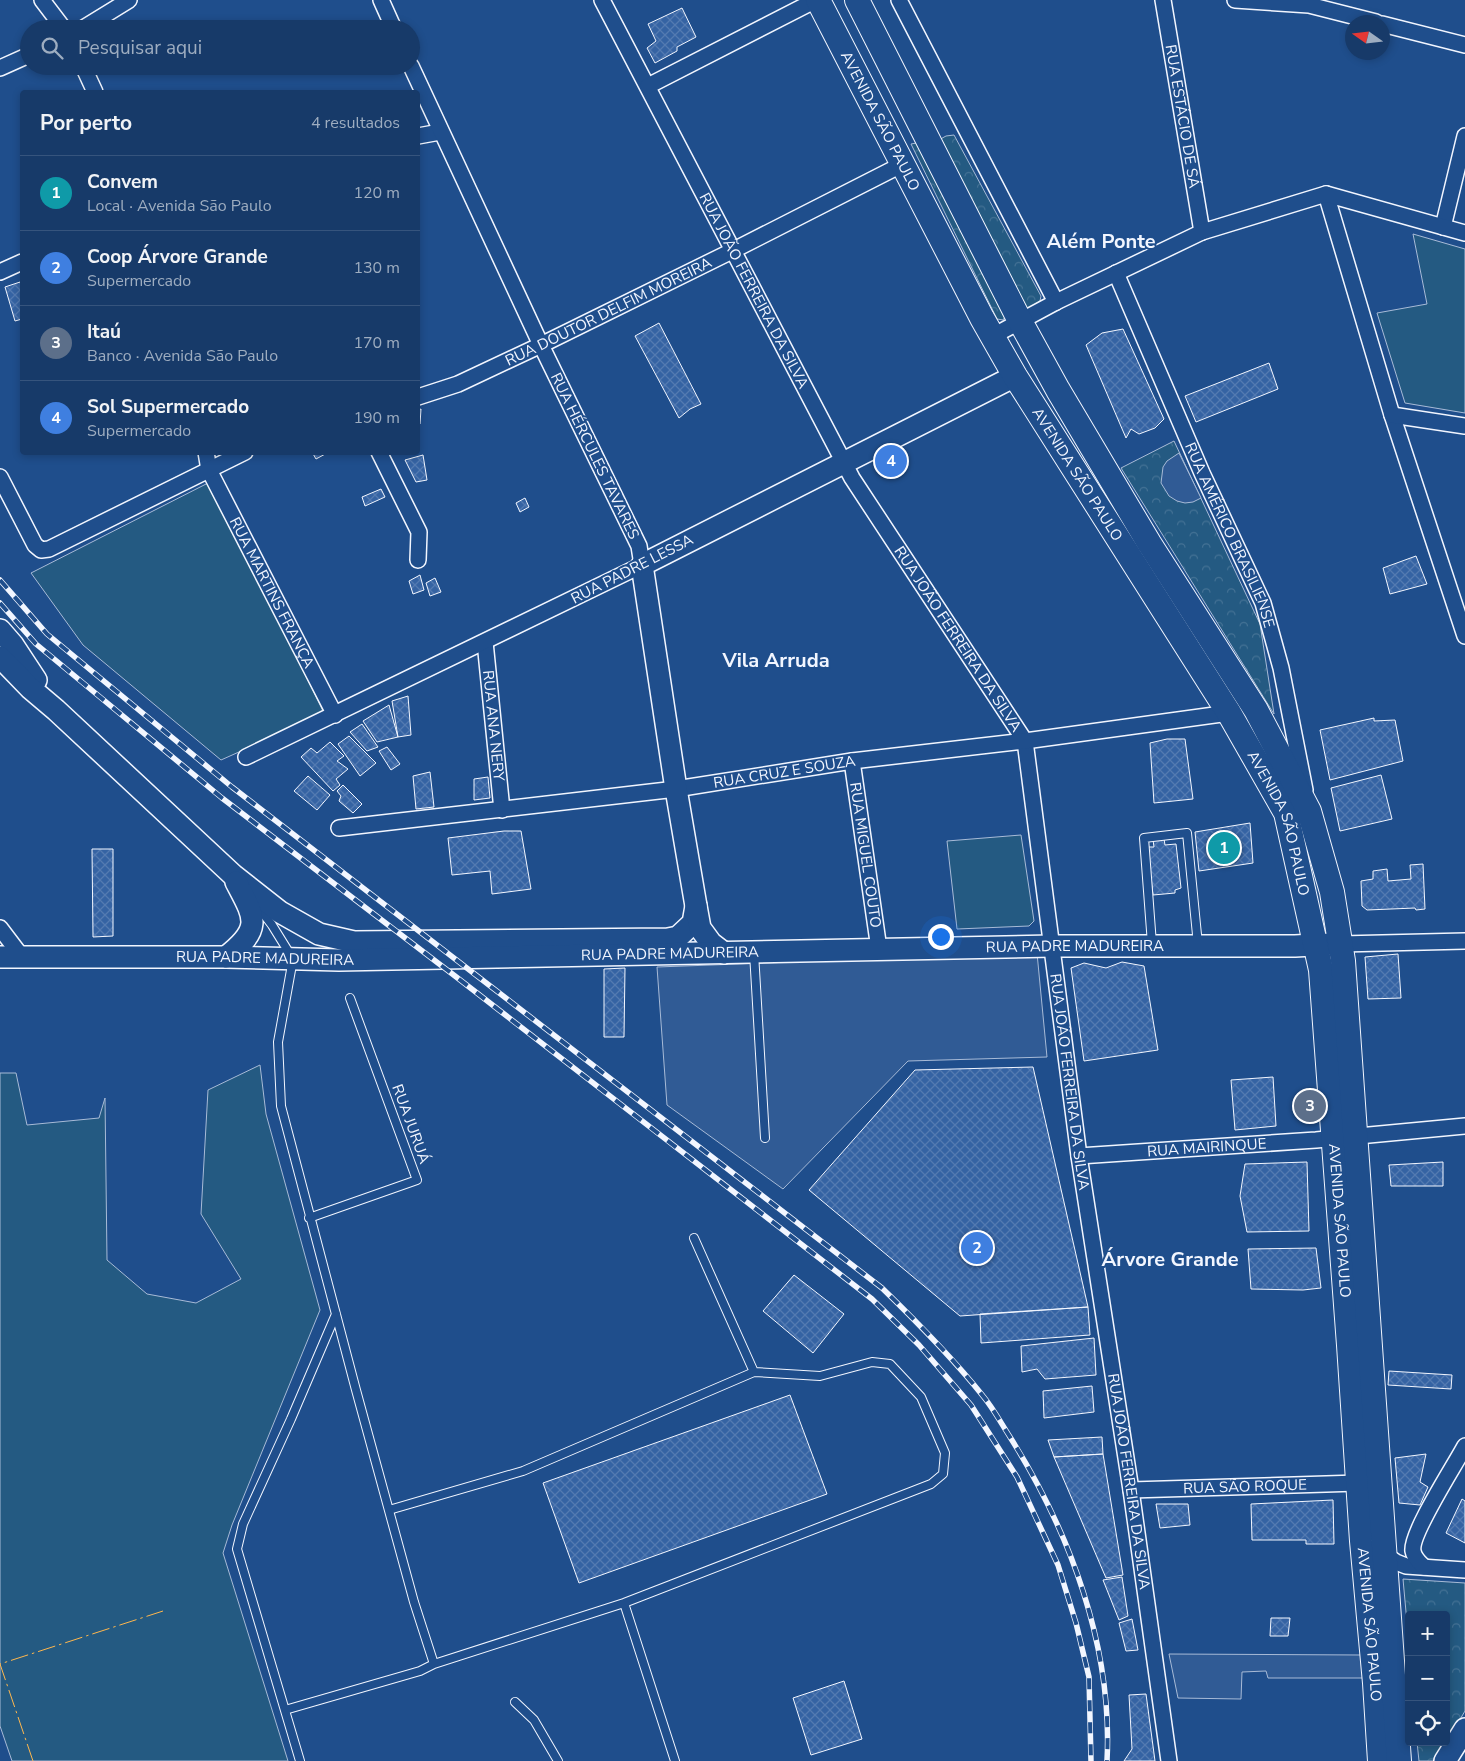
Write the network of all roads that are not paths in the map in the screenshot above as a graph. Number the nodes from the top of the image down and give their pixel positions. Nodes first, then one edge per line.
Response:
1 (42, 0) edge
2 (129, 0) edge
3 (381, 0) edge
4 (602, 0) edge
5 (817, 0) edge
6 (857, 0) edge
7 (898, 0) edge
8 (1163, 0) edge
9 (1234, 0) edge
10 (1348, 15) edge
11 (57, 20) edge
12 (97, 20) edge
13 (390, 20) edge
14 (1390, 26) edge
15 (1465, 45) edge
16 (20, 59) edge
17 (0, 68) edge
18 (87, 75) edge
19 (415, 75) edge
20 (648, 86) junction
21 (94, 90) edge
22 (440, 132) junction
23 (420, 136) edge
24 (1465, 136) edge
25 (903, 164) junction
26 (1326, 194) junction
27 (1442, 227) junction
28 (1202, 232) junction
29 (1465, 233) edge
30 (732, 252) junction
31 (20, 263) edge
32 (0, 272) edge
33 (1116, 272) junction
34 (1056, 302) junction
35 (1020, 321) junction
36 (993, 336) junction
37 (541, 345) junction
38 (1016, 376) junction
39 (420, 396) edge
40 (1392, 415) junction
41 (1465, 426) edge
42 (206, 455) edge
43 (239, 455) edge
44 (381, 455) edge
45 (843, 462) junction
46 (209, 470) junction
47 (0, 478) edge
48 (1124, 500) junction
49 (418, 560) dead end
50 (642, 565) junction
51 (1464, 627) edge
52 (0, 630) edge
53 (485, 642) junction
54 (0, 657) edge
55 (56, 710) junction
56 (1229, 713) junction
57 (335, 715) junction
58 (1025, 740) junction
59 (246, 756) dead end
60 (852, 761) junction
61 (676, 789) junction
62 (502, 810) junction
63 (1309, 811) junction
64 (339, 828) dead end
65 (232, 875) junction
66 (696, 906) junction
67 (0, 928) edge
68 (1465, 941) edge
69 (1340, 944) junction
70 (1316, 945) junction
71 (1052, 946) junction
72 (1152, 946) junction
73 (1198, 946) junction
74 (879, 949) junction
75 (724, 953) junction
76 (754, 953) junction
77 (22, 957) junction
78 (226, 957) junction
79 (0, 958) edge
80 (293, 959) junction
81 (350, 998) dead end
82 (1465, 1126) edge
83 (1344, 1137) junction
84 (765, 1138) dead end
85 (1079, 1156) junction
86 (309, 1218) junction
87 (694, 1238) dead end
88 (336, 1314) junction
89 (754, 1372) junction
90 (1465, 1446) edge
91 (1358, 1483) junction
92 (1131, 1490) junction
93 (389, 1510) junction
94 (1384, 1554) junction
95 (1424, 1567) junction
96 (1465, 1570) edge
97 (624, 1603) junction
98 (434, 1664) junction
99 (515, 1702) dead end
100 (285, 1710) junction
101 (1465, 1729) edge
102 (300, 1761) edge
103 (558, 1761) edge
104 (675, 1761) edge
105 (1169, 1761) edge
106 (1380, 1761) edge
107 (1399, 1761) edge
108 (1445, 1761) edge

1 - 11 street
2 - 12 street
3 - 13 street
4 - 20 street, RUA JOÃO FERREIRA DA SILVA
5 - 20 street
5 - 25 main road, AVENIDA SÃO PAULO
6 - 35 main road, AVENIDA SÃO PAULO
7 - 34 street
8 - 28 street, RUA ESTÁCIO DE SÁ
9 - 10 street
14 - 15 street
16 - 17 street
18 - 21 street
19 - 22 street, RUA HÉRCULES TAVARES
20 - 30 street, RUA JOÃO FERREIRA DA SILVA
22 - 23 street
22 - 37 street, RUA HÉRCULES TAVARES
24 - 27 street
25 - 30 street, RUA DOUTOR DELFIM MOREIRA
25 - 36 main road, AVENIDA SÃO PAULO
26 - 27 street
26 - 28 street
26 - 40 street
27 - 29 street
28 - 33 street
30 - 37 street, RUA DOUTOR DELFIM MOREIRA
30 - 45 street, RUA JOÃO FERREIRA DA SILVA
31 - 32 street
33 - 34 street
33 - 63 street, RUA AMÉRICO BRASILIENSE
34 - 35 street
35 - 36 street
35 - 48 main road, AVENIDA SÃO PAULO
36 - 38 main road, AVENIDA SÃO PAULO
37 - 39 street, RUA DOUTOR DELFIM MOREIRA
37 - 50 street, RUA HÉRCULES TAVARES
38 - 45 main road, RUA PADRE LESSA
38 - 48 main road
38 - 56 main road, AVENIDA SÃO PAULO
40 - 41 street
40 - 51 street
42 - 46 street, RUA MARTINS FRANÇA
43 - 46 street
44 - 49 street
45 - 50 main road, RUA PADRE LESSA
45 - 58 street, RUA JOÃO FERREIRA DA SILVA
46 - 47 street
46 - 57 street, RUA MARTINS FRANÇA
48 - 63 main road, AVENIDA SÃO PAULO
50 - 53 street, RUA PADRE LESSA
50 - 61 main road, RUA HÉRCULES TAVARES
52 - 55 main road
53 - 57 street, RUA PADRE LESSA
53 - 62 street, RUA ANA NERY
54 - 55 main road
55 - 65 main road
56 - 58 street, RUA CRUZ E SOUZA
56 - 70 main road, AVENIDA SÃO PAULO
57 - 59 street, RUA PADRE LESSA
58 - 60 street, RUA CRUZ E SOUZA
58 - 71 street, RUA JOÃO FERREIRA DA SILVA
60 - 61 street, RUA CRUZ E SOUZA
60 - 74 street, RUA MIGUEL COUTO
61 - 62 street, RUA CRUZ E SOUZA
61 - 66 main road, RUA HÉRCULES TAVARES
62 - 64 street, RUA CRUZ E SOUZA
63 - 69 main road, AVENIDA SÃO PAULO
65 - 66 main road, RUA PADRE MADUREIRA
65 - 78 main road
65 - 80 lane
66 - 75 main road, RUA HÉRCULES TAVARES
67 - 77 street
68 - 69 street
69 - 70 main road, RUA PADRE MADUREIRA
69 - 83 main road, AVENIDA SÃO PAULO
70 - 73 main road, RUA PADRE MADUREIRA
70 - 83 main road, AVENIDA SÃO PAULO
71 - 72 main road, RUA PADRE MADUREIRA
71 - 74 main road, RUA PADRE MADUREIRA
71 - 85 street, RUA JOÃO FERREIRA DA SILVA
72 - 73 main road, RUA PADRE MADUREIRA
72 - 73 lane
74 - 76 main road, RUA PADRE MADUREIRA
75 - 76 main road, RUA PADRE MADUREIRA
75 - 80 main road, RUA PADRE MADUREIRA
76 - 84 lane
77 - 78 main road, RUA PADRE MADUREIRA
77 - 79 main road, RUA PADRE MADUREIRA
78 - 80 main road, RUA PADRE MADUREIRA
80 - 86 lane
81 - 86 lane, RUA JURUÁ
82 - 83 street, RUA MAIRINQUE
83 - 85 street, RUA MAIRINQUE
83 - 91 main road, AVENIDA SÃO PAULO
83 - 94 main road, AVENIDA SÃO PAULO
85 - 92 street, RUA JOÃO FERREIRA DA SILVA
86 - 88 lane
87 - 89 lane
88 - 93 lane
88 - 100 lane
89 - 93 lane
89 - 97 lane
90 - 95 street
91 - 92 street, RUA SÃO ROQUE
91 - 106 main road, AVENIDA SÃO PAULO
92 - 105 street, RUA JOÃO FERREIRA DA SILVA
93 - 98 lane
94 - 95 street
94 - 107 main road, AVENIDA SÃO PAULO
95 - 96 street
97 - 98 lane
97 - 104 lane
98 - 100 lane
99 - 103 lane
100 - 102 lane
101 - 108 main road

